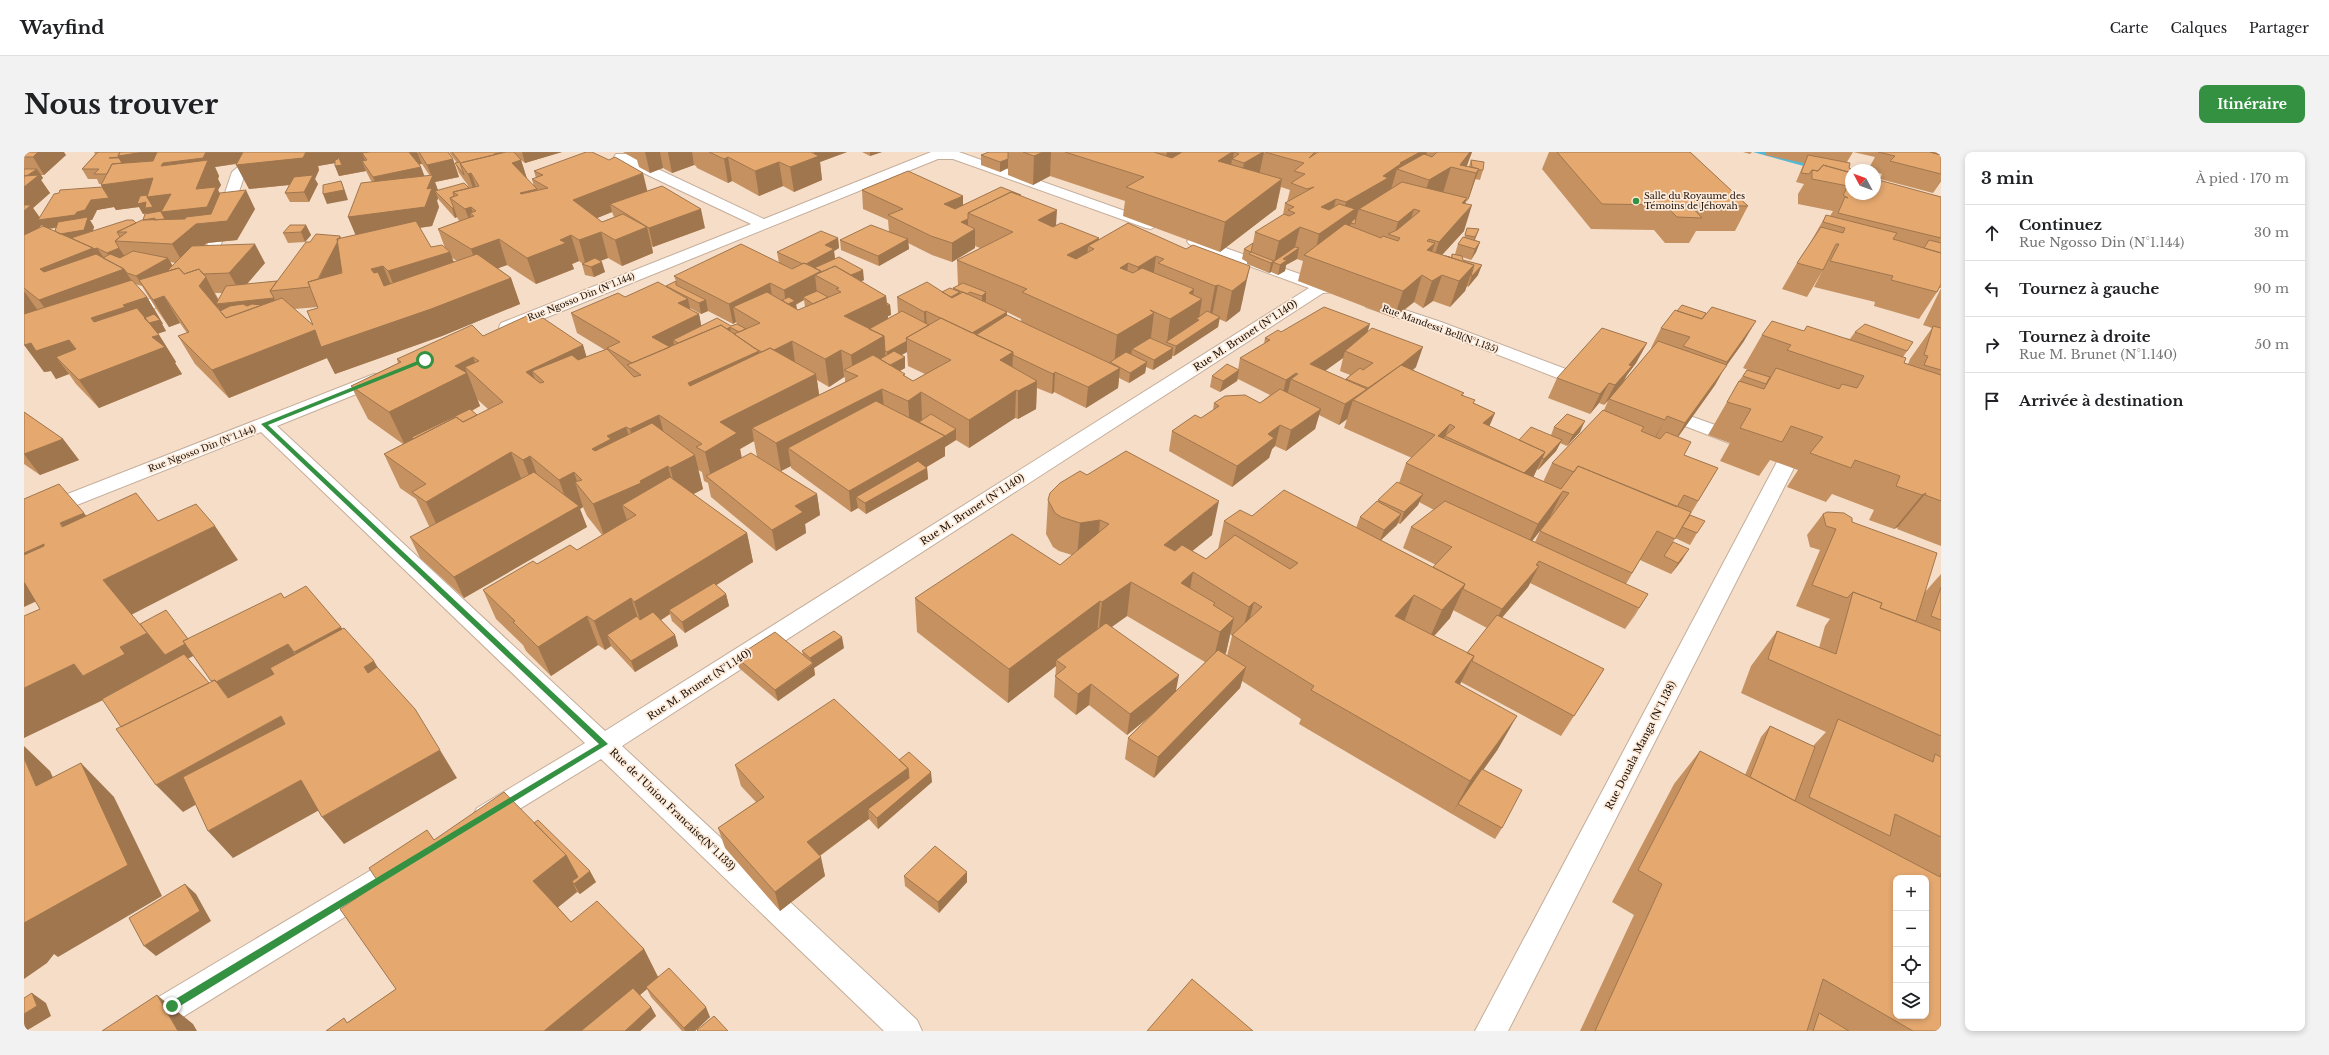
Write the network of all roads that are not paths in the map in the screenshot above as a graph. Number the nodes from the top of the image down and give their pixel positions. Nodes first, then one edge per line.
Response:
1 (262, 152) edge
2 (937, 153) edge
3 (621, 157) dead end
4 (763, 224) junction
5 (1321, 286) junction
6 (110, 321) edge
7 (491, 333) edge
8 (396, 371) edge
9 (1604, 389) edge
10 (1648, 406) edge
11 (264, 424) junction
12 (1752, 444) edge
13 (1789, 458) edge
14 (24, 519) edge
15 (605, 744) junction
16 (470, 826) edge
17 (422, 855) edge
18 (131, 1031) edge
19 (906, 1031) edge
20 (1491, 1031) edge

1 - 6 street
2 - 4 street, Rue Ngosso Din (N°1.144)
2 - 5 street, Rue Mandessi Bell(N°1.135)
3 - 4 street
4 - 7 street, Rue Ngosso Din (N°1.144)
5 - 9 street, Rue Mandessi Bell(N°1.135)
5 - 15 street, Rue M. Brunet (N°1.140)
8 - 11 street, Rue Ngosso Din (N°1.144)
10 - 12 street
11 - 14 street, Rue Ngosso Din (N°1.144)
11 - 15 street, Rue de l'Union Francaise(N°1.133)
13 - 20 street, Rue Douala Manga (N°1.138)
15 - 16 street, Rue M. Brunet (N°1.140)
15 - 19 street, Rue de l'Union Francaise(N°1.133)
17 - 18 street

